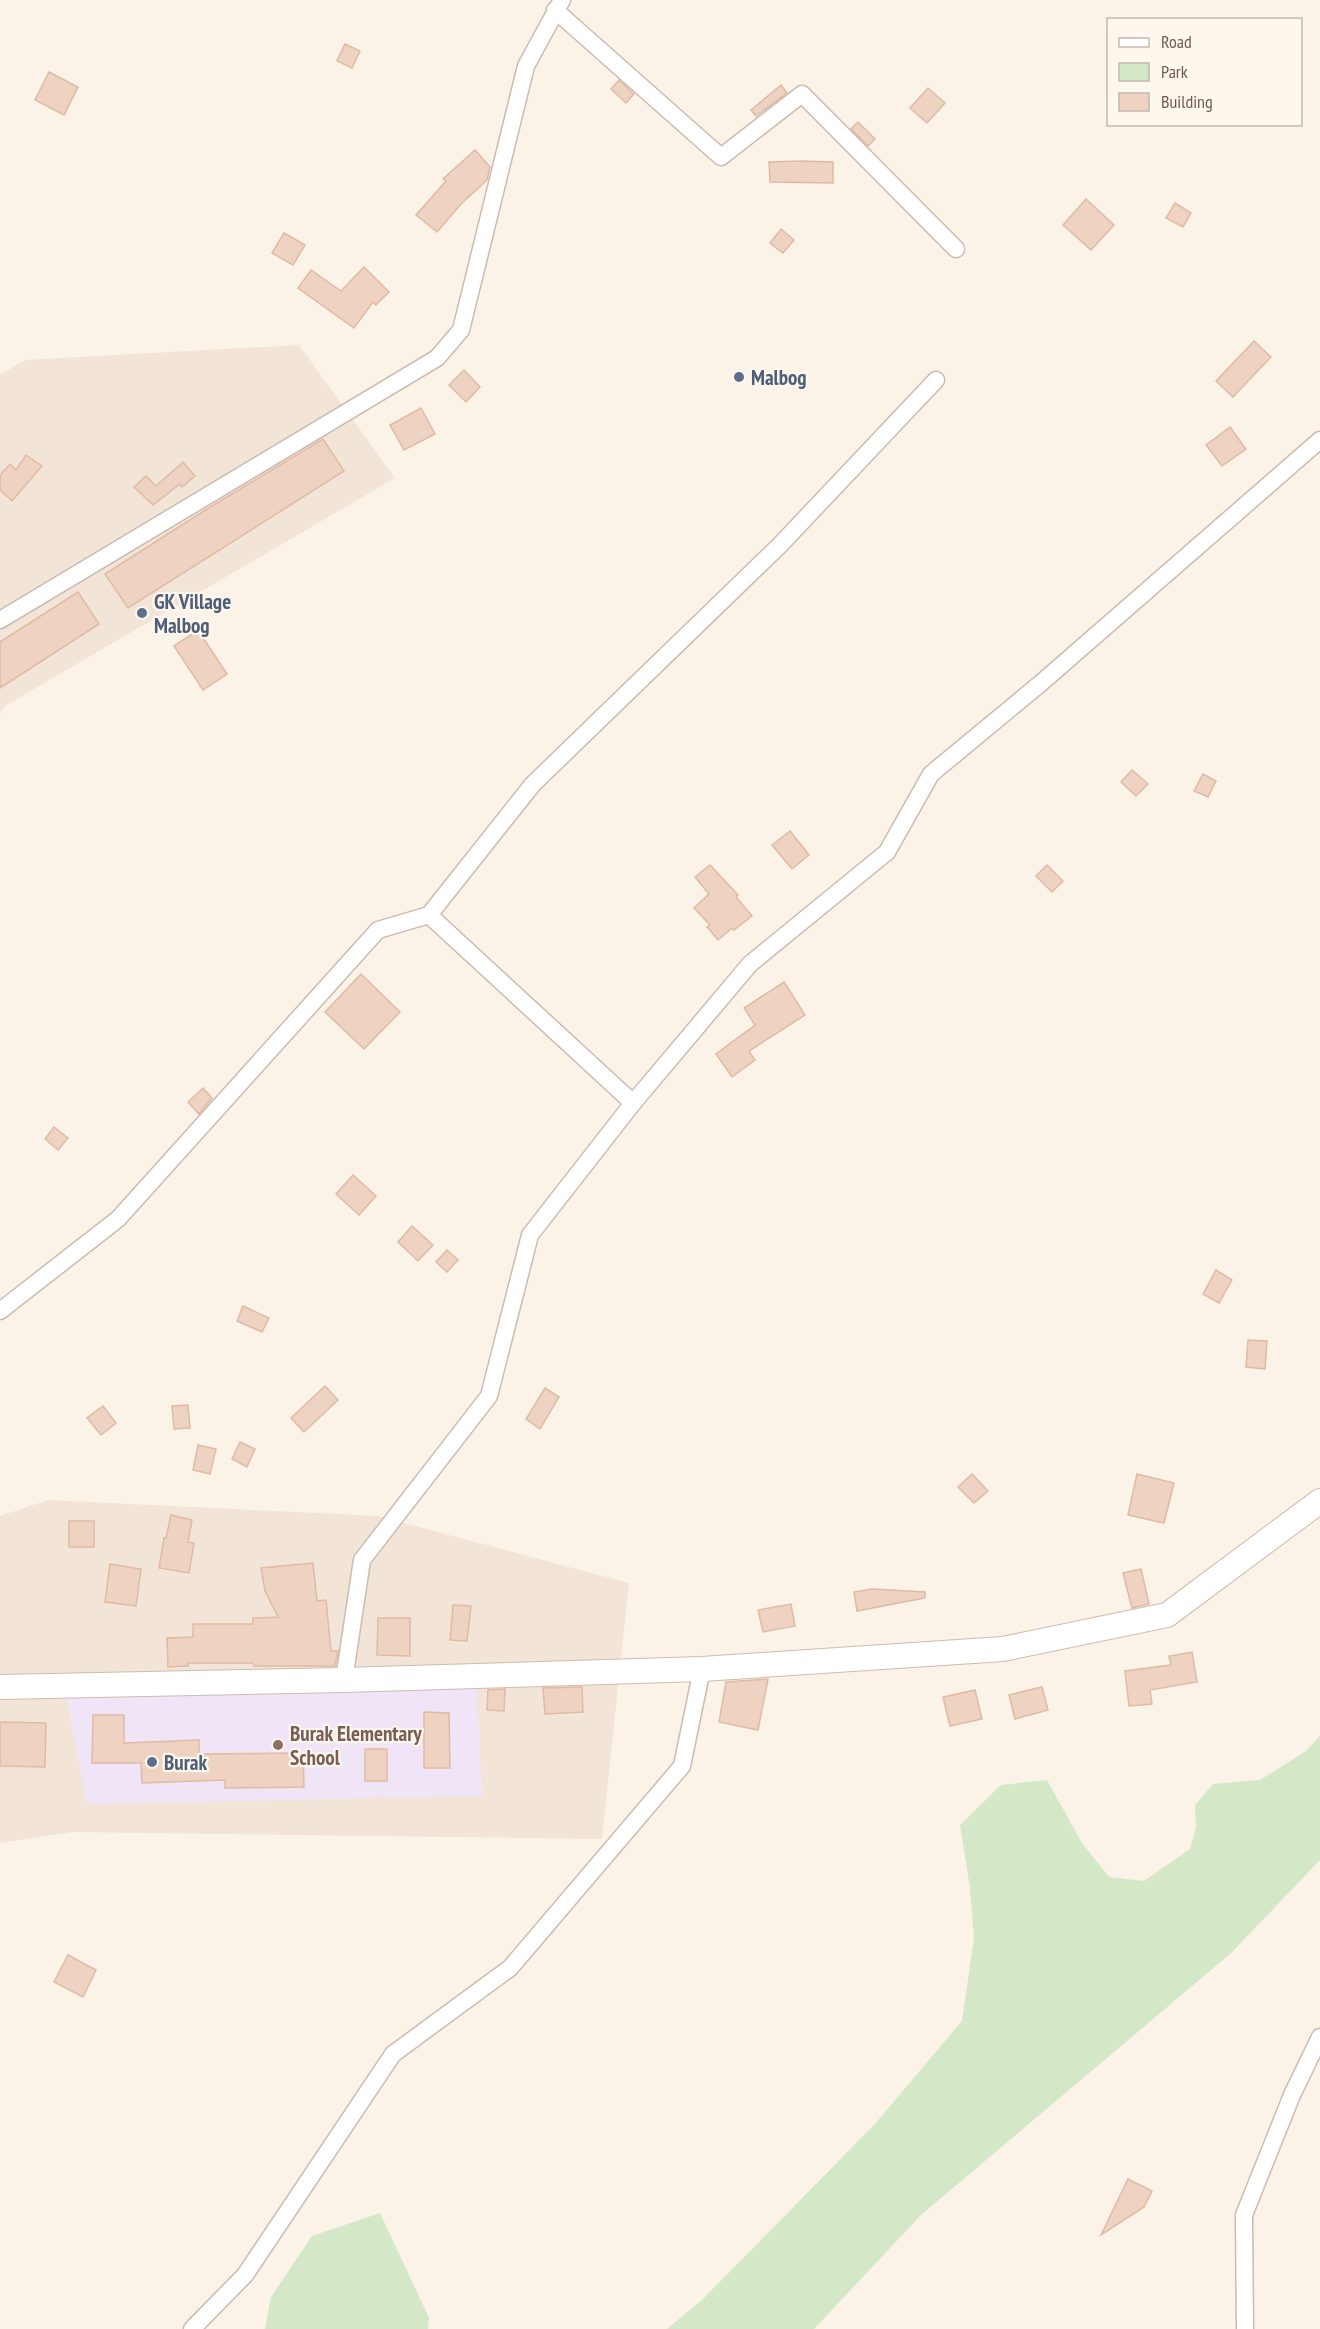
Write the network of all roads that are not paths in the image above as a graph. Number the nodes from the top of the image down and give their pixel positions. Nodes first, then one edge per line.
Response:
1 (559, 5) edge
2 (956, 249) dead end
3 (936, 380) dead end
4 (1320, 440) edge
5 (0, 620) edge
6 (429, 915) junction
7 (633, 1103) junction
8 (0, 1311) edge
9 (1320, 1501) edge
10 (702, 1669) junction
11 (344, 1680) junction
12 (0, 1687) edge
13 (1320, 2037) edge
14 (192, 2329) edge
15 (1245, 2329) edge

1 - 2 street
1 - 5 street
3 - 6 street
4 - 7 street
6 - 7 street
6 - 8 street
7 - 11 street
9 - 10 street
10 - 11 street
10 - 14 street
11 - 12 street
13 - 15 street

